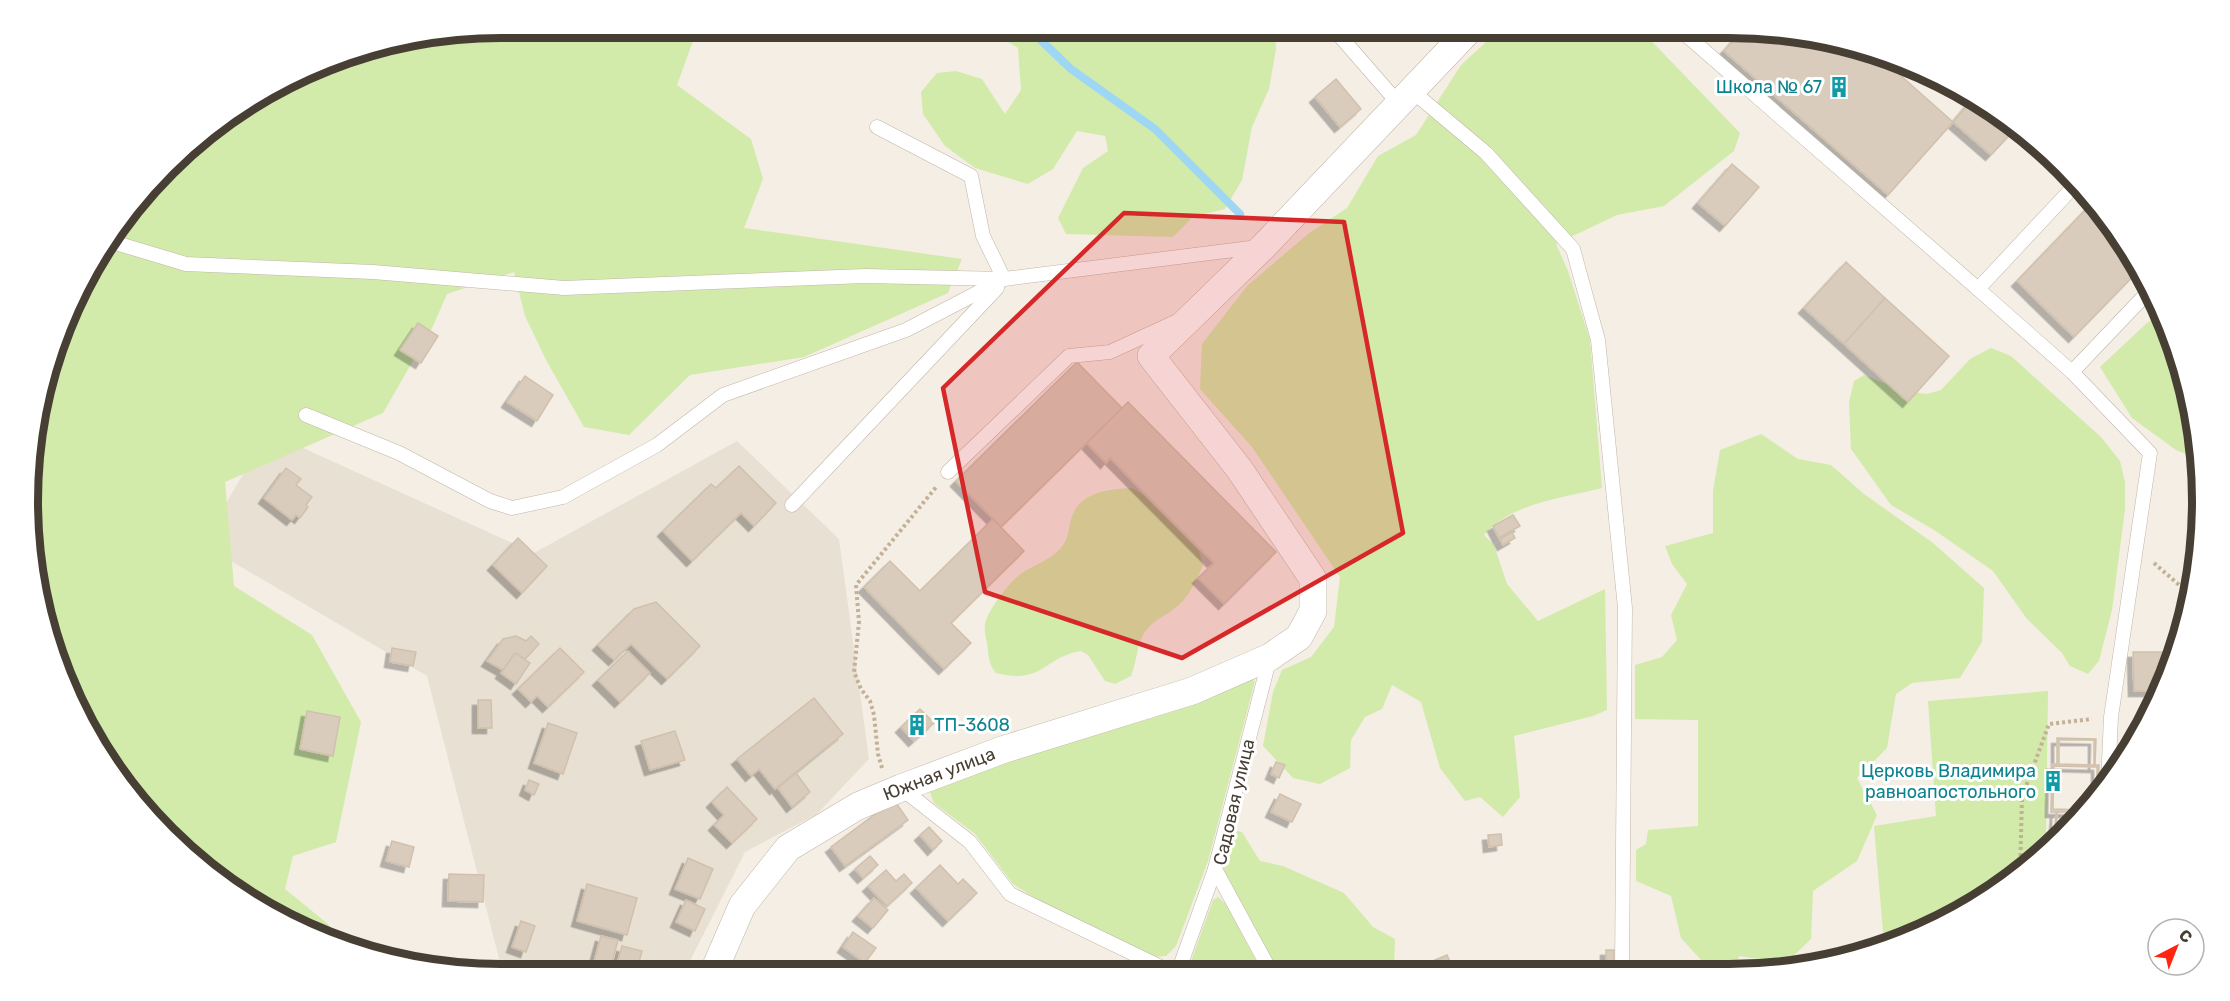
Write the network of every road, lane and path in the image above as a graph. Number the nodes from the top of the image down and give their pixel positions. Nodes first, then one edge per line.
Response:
1 (1343, 38) edge
2 (1462, 38) edge
3 (1690, 38) edge
4 (1406, 98) junction
5 (877, 127) dead end
6 (2072, 189) edge
7 (116, 243) edge
8 (1263, 247) junction
9 (1004, 279) junction
10 (1978, 289) junction
11 (2145, 296) edge
12 (1191, 315) junction
13 (2072, 372) junction
14 (306, 416) dead end
15 (948, 472) joint
16 (792, 505) dead end
17 (2136, 546) junction
18 (2184, 589) edge
19 (1270, 657) junction
20 (2111, 717) junction
21 (2109, 765) edge
22 (901, 788) junction
23 (2020, 861) edge
24 (1215, 869) junction
25 (717, 964) edge
26 (1155, 964) edge
27 (1181, 964) edge
28 (1267, 964) edge
29 (1622, 964) edge

1 - 4 lane
2 - 4 street
3 - 10 lane
4 - 8 street
4 - 29 lane
5 - 9 lane
6 - 10 lane
7 - 9 lane
8 - 9 lane
8 - 12 street
9 - 14 lane
9 - 16 lane
10 - 13 lane
11 - 13 lane
12 - 15 lane
12 - 19 street, Южная улица
13 - 17 lane
15 - 22 path
17 - 18 path
17 - 20 lane
19 - 22 street, Южная улица
19 - 24 lane, Садовая улица
20 - 21 lane
20 - 23 path
22 - 25 street, Южная улица
22 - 26 lane
24 - 27 lane
24 - 28 lane, Садовая улица

